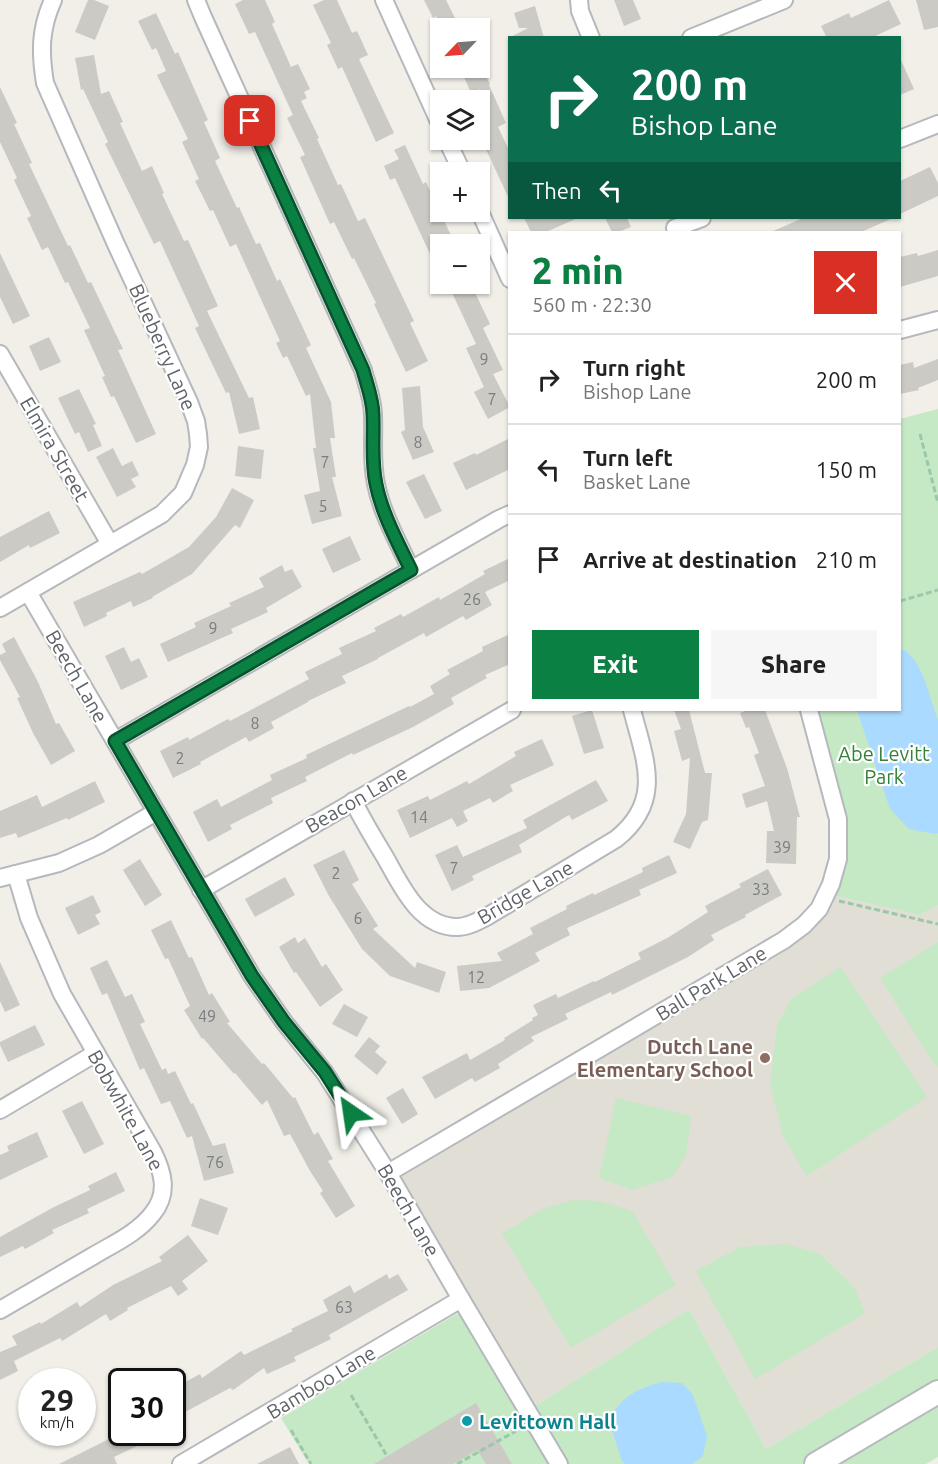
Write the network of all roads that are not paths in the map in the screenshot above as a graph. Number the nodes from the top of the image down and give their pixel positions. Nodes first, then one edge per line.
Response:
1 (53, 0) edge
2 (196, 0) edge
3 (384, 0) edge
4 (579, 0) edge
5 (784, 0) edge
6 (590, 36) edge
7 (696, 36) edge
8 (430, 102) edge
9 (938, 124) edge
10 (901, 139) edge
11 (698, 219) edge
12 (484, 222) edge
13 (674, 226) edge
14 (508, 275) edge
15 (938, 320) edge
16 (901, 330) edge
17 (0, 354) edge
18 (508, 515) edge
19 (110, 544) junction
20 (411, 570) junction
21 (28, 592) junction
22 (0, 608) edge
23 (510, 711) edge
24 (632, 711) edge
25 (809, 711) edge
26 (115, 741) junction
27 (353, 801) junction
28 (156, 812) junction
29 (8, 876) edge
30 (201, 890) junction
31 (96, 1053) junction
32 (0, 1110) edge
33 (388, 1173) junction
34 (461, 1299) junction
35 (0, 1310) edge
36 (938, 1392) edge
37 (181, 1464) edge
38 (559, 1464) edge
39 (816, 1464) edge

1 - 19 street, Blueberry Lane
2 - 20 street
3 - 8 street
4 - 6 street
5 - 7 street
9 - 10 street
11 - 13 street
12 - 14 street
15 - 16 street
17 - 19 street, Elmira Street
18 - 20 street
19 - 21 street, Blueberry Lane
20 - 26 street
21 - 22 street, Blueberry Lane
21 - 26 street, Beech Lane
23 - 27 street, Beacon Lane
24 - 27 street, Bridge Lane
25 - 33 street, Ball Park Lane
26 - 28 street, Beech Lane
27 - 30 street, Beacon Lane
28 - 29 street
28 - 30 street, Beech Lane
29 - 31 street, Bobwhite Lane
30 - 33 street, Beech Lane
31 - 32 street
31 - 35 street, Bobwhite Lane
33 - 34 street, Beech Lane
34 - 37 street, Bamboo Lane
34 - 38 street, Beech Lane
36 - 39 street

